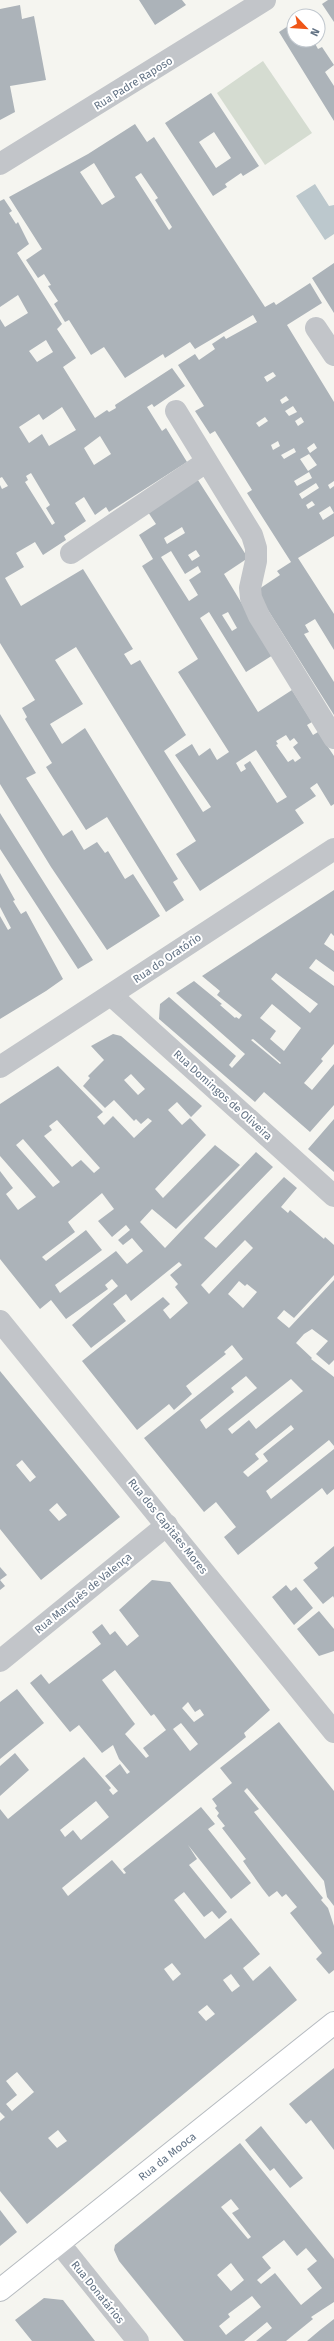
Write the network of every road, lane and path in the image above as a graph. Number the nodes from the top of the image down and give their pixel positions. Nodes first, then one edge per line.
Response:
1 (265, 0) edge
2 (0, 164) edge
3 (316, 328) dead end
4 (334, 355) edge
5 (176, 411) dead end
6 (206, 462) junction
7 (71, 553) dead end
8 (334, 738) edge
9 (334, 849) edge
10 (111, 995) junction
11 (0, 1067) edge
12 (334, 1196) edge
13 (0, 1321) edge
14 (167, 1525) junction
15 (0, 1661) edge
16 (334, 1732) edge
17 (334, 2023) edge
18 (59, 2243) junction
19 (0, 2290) edge
20 (138, 2341) edge

1 - 2 street, Rua Padre Raposo
3 - 4 street
5 - 6 street
6 - 7 street
6 - 8 street
9 - 10 street, Rua do Oratório
10 - 11 street, Rua do Oratório
10 - 12 street, Rua Domingos de Oliveira
13 - 14 street, Rua dos Capitães Mores
14 - 15 street, Rua Marquês de Valença
14 - 16 street, Rua dos Capitães Mores
17 - 18 main road, Rua da Mooca
18 - 19 main road, Rua da Mooca
18 - 20 street, Rua Donatários

